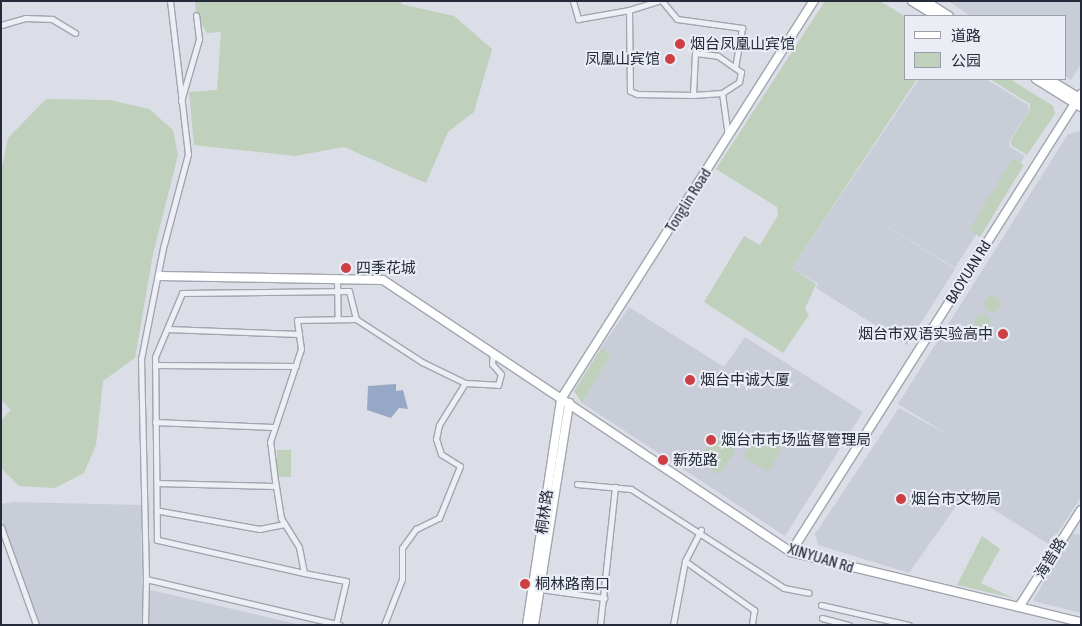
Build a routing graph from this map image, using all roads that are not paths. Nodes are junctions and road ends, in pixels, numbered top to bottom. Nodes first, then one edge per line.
1 (170, 1) edge
2 (573, 1) edge
3 (658, 1) edge
4 (662, 1) edge
5 (814, 1) edge
6 (912, 1) edge
7 (925, 1) edge
8 (628, 10) junction
9 (196, 15) dead end
10 (934, 15) edge
11 (947, 15) edge
12 (1, 25) edge
13 (75, 33) dead end
14 (735, 67) junction
15 (1038, 80) edge
16 (1049, 80) edge
17 (722, 93) junction
18 (693, 95) junction
19 (1079, 100) edge
20 (180, 104) junction
21 (728, 136) junction
22 (160, 276) junction
23 (337, 279) junction
24 (337, 290) junction
25 (338, 318) junction
26 (356, 319) junction
27 (167, 329) junction
28 (299, 334) junction
29 (493, 353) junction
30 (155, 365) junction
31 (296, 366) junction
32 (466, 382) junction
33 (561, 399) junction
34 (569, 403) junction
35 (155, 422) junction
36 (273, 427) junction
37 (156, 483) junction
38 (577, 484) dead end
39 (276, 486) junction
40 (616, 487) junction
41 (1081, 510) edge
42 (160, 511) junction
43 (285, 524) junction
44 (1, 527) edge
45 (701, 530) junction
46 (791, 552) junction
47 (685, 561) junction
48 (304, 573) junction
49 (146, 579) junction
50 (540, 589) junction
51 (809, 593) dead end
52 (604, 598) junction
53 (821, 605) dead end
54 (1019, 607) junction
55 (822, 618) dead end
56 (1081, 622) edge
57 (338, 624) edge
58 (36, 625) edge
59 (145, 625) edge
60 (384, 625) edge
61 (527, 625) edge
62 (534, 625) edge
63 (600, 625) edge
64 (672, 625) edge
65 (752, 625) edge
66 (849, 625) edge
67 (909, 625) edge

1 - 20 street
2 - 8 street
3 - 8 street
4 - 14 street
5 - 21 street, Tonglin Road
6 - 10 street
7 - 11 street
8 - 18 street
9 - 20 street
12 - 13 street
14 - 17 street
14 - 18 street
15 - 19 street
16 - 19 street
17 - 18 street
17 - 21 street
19 - 46 street, BAOYUAN Rd
20 - 22 street
21 - 33 street, Tonglin Road
22 - 23 street
22 - 49 street
23 - 24 street
23 - 29 street
24 - 25 street
24 - 26 street
24 - 27 street
25 - 26 street
25 - 28 street
26 - 32 street
27 - 28 street
27 - 30 street
28 - 31 street
29 - 32 street
29 - 33 street
30 - 31 street
30 - 35 street
31 - 36 street
32 - 60 street
33 - 34 street
33 - 61 street, 桐林路
34 - 46 street, XINYUAN Rd
34 - 50 street, 桐林路
35 - 36 street
35 - 37 street
36 - 39 street
37 - 39 street
37 - 42 street
38 - 40 street
39 - 43 street
40 - 45 street
40 - 52 street
41 - 54 street, 海普路
42 - 43 street
42 - 48 street
43 - 48 street
44 - 58 street
45 - 47 street
45 - 51 street
46 - 54 street, XINYUAN Rd
47 - 64 street
47 - 65 street
48 - 57 street
49 - 57 street
49 - 59 street
50 - 52 street
50 - 62 street, 桐林路
52 - 63 street
53 - 67 street
54 - 56 street, XINYUAN Rd
55 - 66 street

